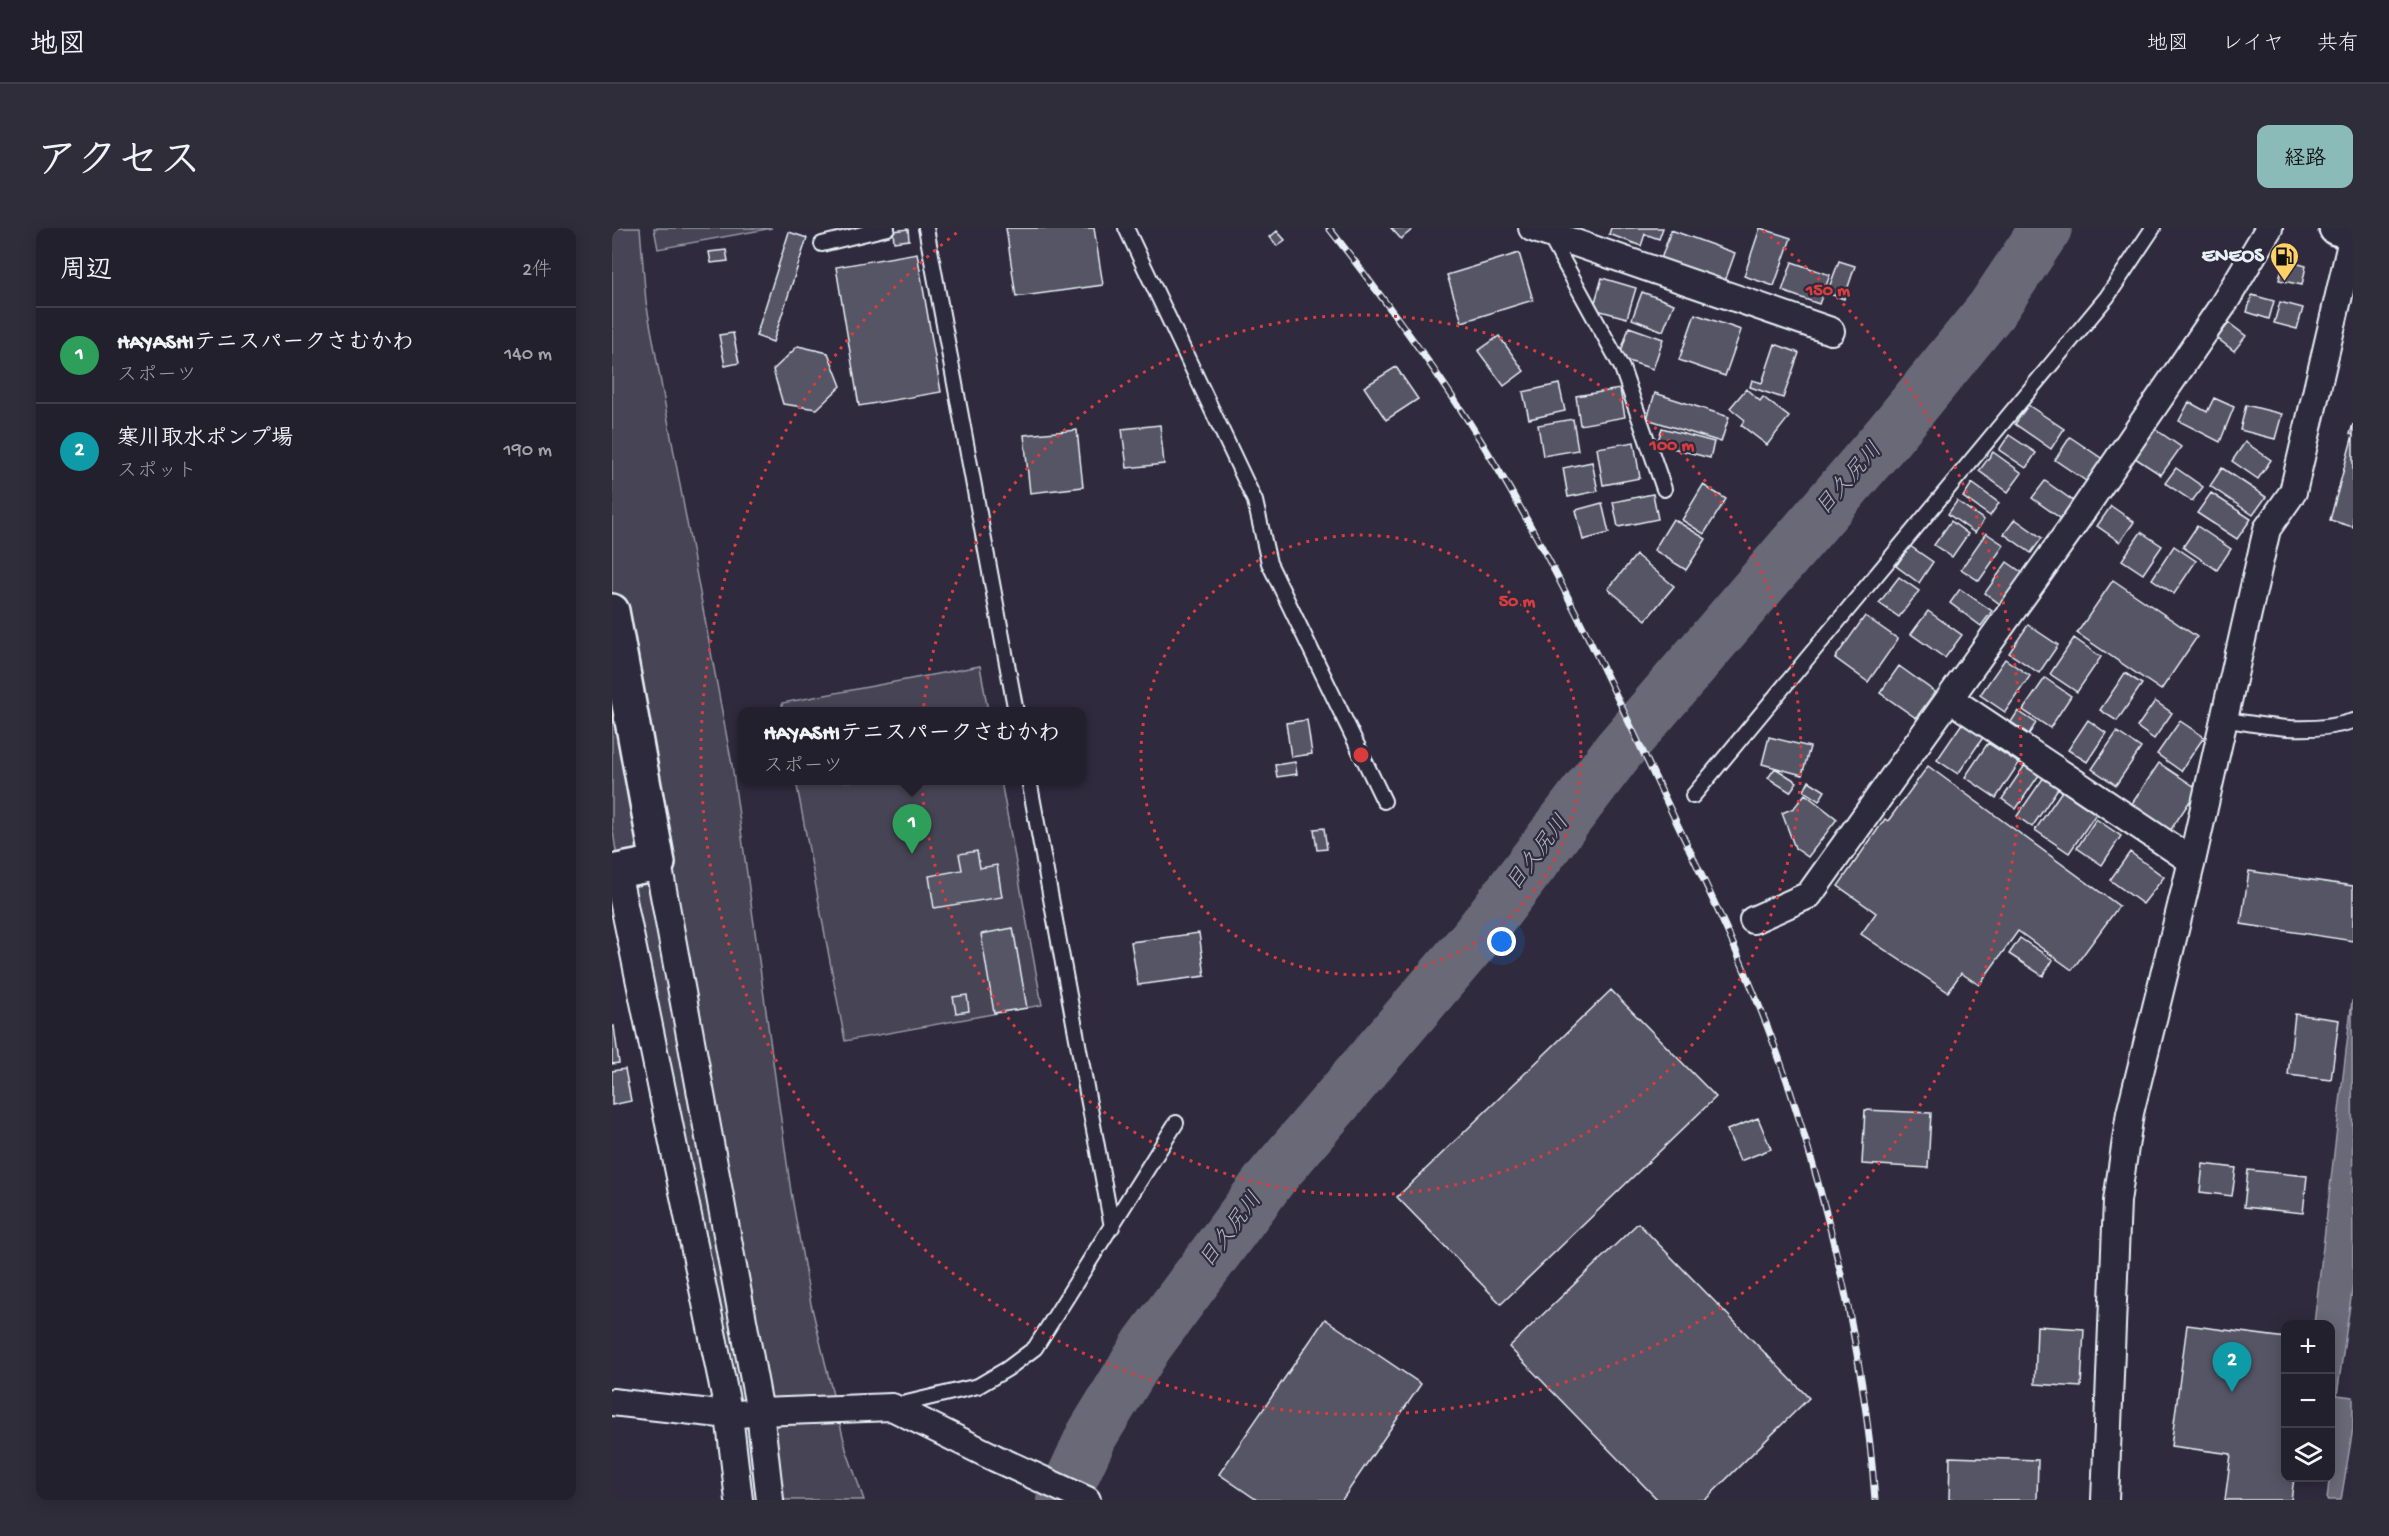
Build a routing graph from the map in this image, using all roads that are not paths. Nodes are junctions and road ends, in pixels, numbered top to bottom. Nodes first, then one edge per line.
1 (887, 228) edge
2 (926, 228) edge
3 (1126, 228) edge
4 (2153, 228) edge
5 (2269, 228) edge
6 (2336, 228) edge
7 (1540, 231) edge
8 (2353, 234) edge
9 (822, 244) dead end
10 (1831, 331) dead end
11 (1664, 489) dead end
12 (612, 611) edge
13 (1950, 699) junction
14 (1015, 707) edge
15 (2222, 719) junction
16 (2353, 721) edge
17 (1030, 785) edge
18 (1693, 796) dead end
19 (1384, 801) dead end
20 (2192, 861) junction
21 (658, 863) junction
22 (614, 864) edge
23 (1753, 920) dead end
24 (1176, 1123) dead end
25 (1112, 1227) junction
26 (612, 1402) edge
27 (892, 1407) junction
28 (760, 1412) junction
29 (729, 1415) junction
30 (739, 1500) edge
31 (770, 1500) edge
32 (1087, 1500) edge
33 (2106, 1500) edge

1 - 9 lane
2 - 14 lane
3 - 19 lane
4 - 18 lane
5 - 13 street
6 - 8 street
7 - 10 street
7 - 11 lane
8 - 15 street
12 - 21 street
13 - 20 street
13 - 23 street
15 - 16 lane
15 - 20 street
17 - 25 lane
20 - 33 street
21 - 22 street
21 - 28 street
22 - 29 street
24 - 25 lane
25 - 27 lane
26 - 29 street
27 - 28 street
27 - 32 street
28 - 29 street
28 - 31 street
29 - 30 street

